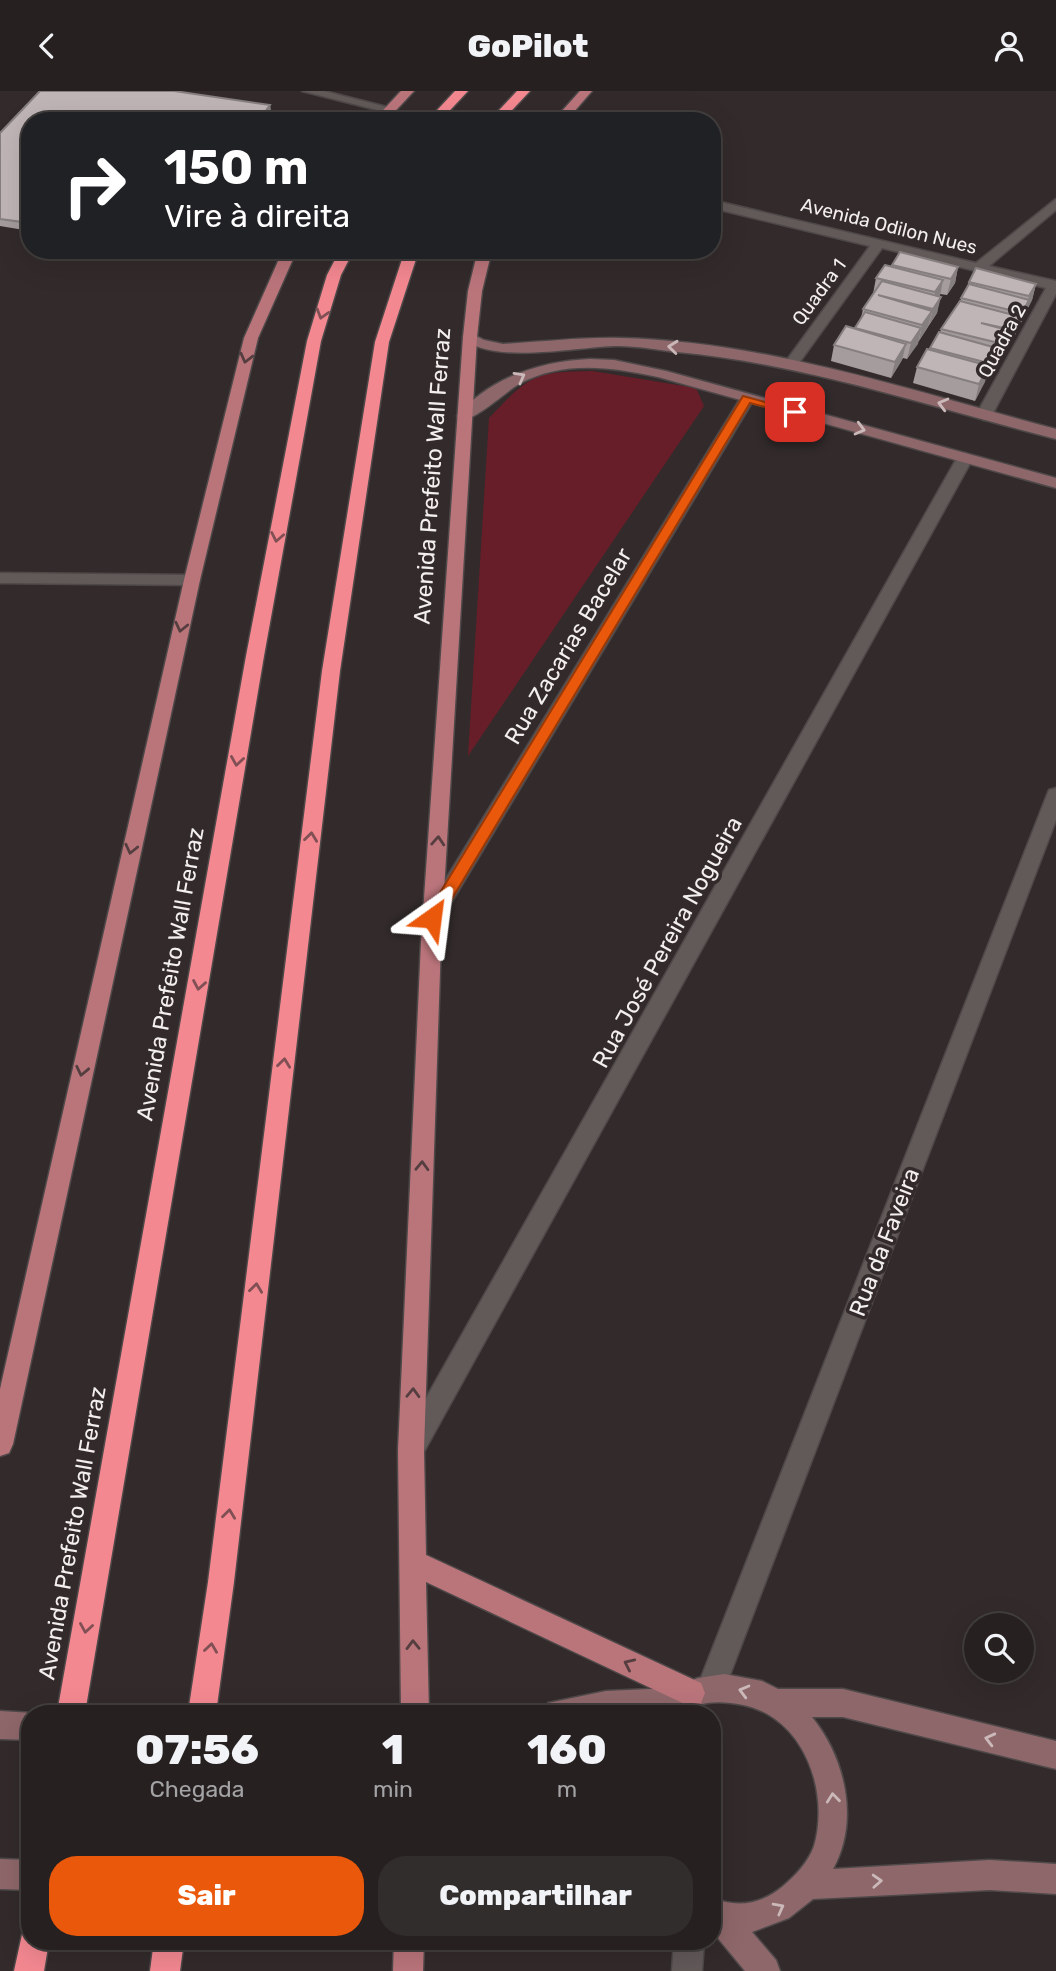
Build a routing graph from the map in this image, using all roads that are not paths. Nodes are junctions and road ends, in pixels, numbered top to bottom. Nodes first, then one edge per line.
1 (308, 91) edge
2 (408, 91) edge
3 (463, 91) edge
4 (524, 91) edge
5 (586, 91) edge
6 (389, 109) junction
7 (386, 112) edge
8 (442, 112) edge
9 (504, 112) edge
10 (567, 112) edge
11 (1056, 203) edge
12 (721, 206) edge
13 (879, 243) junction
14 (285, 259) edge
15 (342, 259) edge
16 (409, 259) edge
17 (483, 259) edge
18 (978, 268) junction
19 (1055, 286) edge
20 (470, 337) junction
21 (715, 351) junction
22 (790, 364) junction
23 (684, 380) junction
24 (747, 399) junction
25 (984, 415) junction
26 (465, 417) junction
27 (1056, 434) edge
28 (965, 458) junction
29 (1056, 483) edge
30 (0, 578) edge
31 (192, 580) junction
32 (1056, 795) edge
33 (432, 918) junction
34 (0, 1444) edge
35 (411, 1450) junction
36 (412, 1562) junction
37 (684, 1699) edge
38 (775, 1703) junction
39 (72, 1705) edge
40 (203, 1705) edge
41 (415, 1705) edge
42 (606, 1705) edge
43 (0, 1725) edge
44 (21, 1725) edge
45 (1056, 1755) edge
46 (0, 1874) edge
47 (21, 1875) edge
48 (1056, 1879) edge
49 (809, 1885) junction
50 (721, 1915) edge
51 (721, 1920) edge
52 (32, 1950) edge
53 (168, 1950) edge
54 (409, 1950) edge
55 (688, 1950) edge
56 (29, 1971) edge
57 (165, 1971) edge
58 (408, 1971) edge
59 (687, 1971) edge
60 (765, 1971) edge

1 - 6 street
2 - 6 main road
3 - 8 highway
4 - 9 highway
5 - 10 main road
6 - 7 main road
11 - 18 street
12 - 13 street, Avenida Odilon Nues
13 - 18 street, Avenida Odilon Nues
13 - 22 street, Quadra 1
14 -> 31 main road
15 -> 39 highway, Avenida Prefeito Wall Ferraz
40 -> 16 highway
17 - 20 main road, Avenida Prefeito Wall Ferraz
18 - 19 street, Avenida Odilon Nues
19 - 25 street, Quadra 2
21 -> 20 street
20 - 26 main road, Avenida Prefeito Wall Ferraz
21 - 22 street
21 - 23 street
25 -> 22 street
23 - 24 street
26 -> 23 street
24 -> 28 street
24 - 33 street, Rua Zacarias Bacelar
25 - 27 street
33 -> 26 main road, Avenida Prefeito Wall Ferraz
28 - 29 street
28 - 35 street, Rua José Pereira Nogueira
30 - 31 street
31 -> 34 main road
32 - 37 street, Rua da Faveira
35 -> 33 main road, Avenida Prefeito Wall Ferraz
35 - 36 main road, Avenida Prefeito Wall Ferraz
37 -> 36 main road
41 -> 36 main road, Avenida Prefeito Wall Ferraz
38 -> 37 street
37 - 42 street
45 -> 38 street
49 -> 38 street
43 - 44 street
46 - 47 street
49 -> 48 street
50 -> 49 street
51 - 60 street
52 - 56 highway
53 - 57 highway
54 - 58 main road
55 - 59 street

